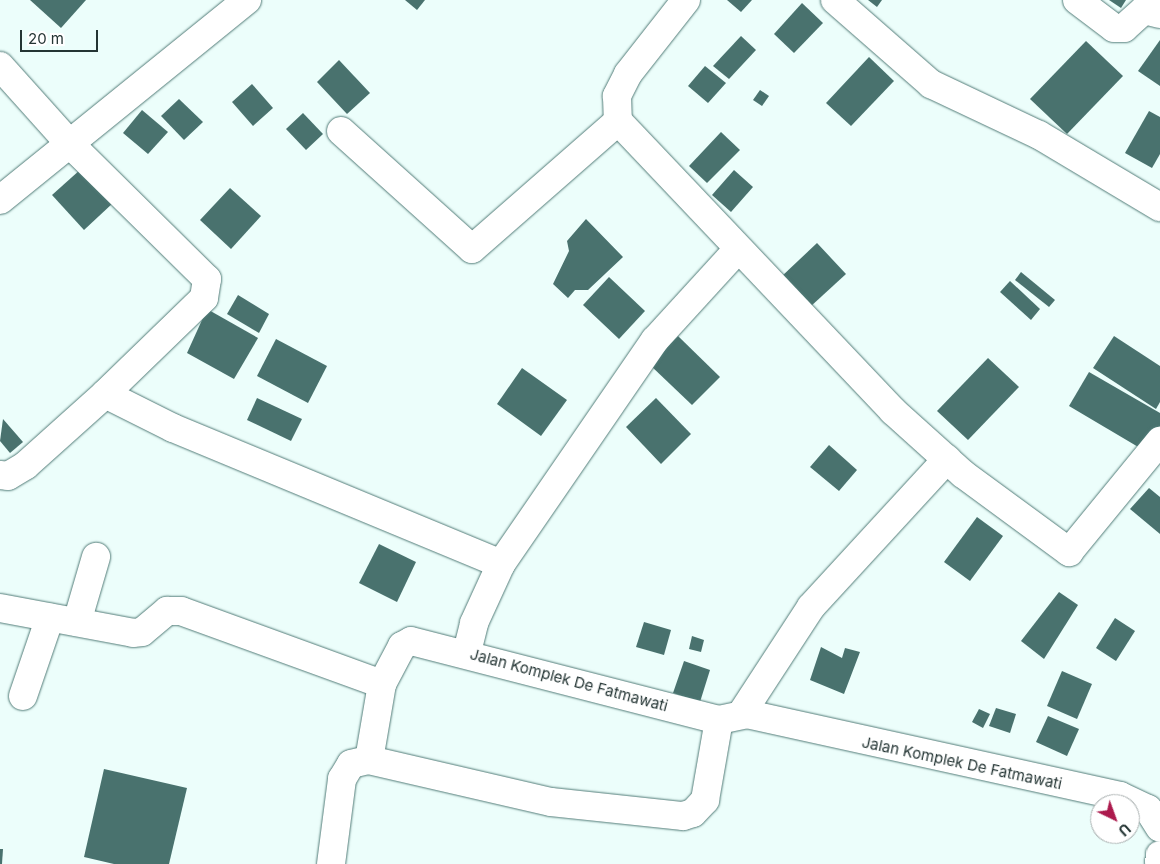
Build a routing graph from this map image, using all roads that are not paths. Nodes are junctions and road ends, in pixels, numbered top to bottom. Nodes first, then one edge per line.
1 (247, 0) edge
2 (686, 0) edge
3 (835, 0) edge
4 (1078, 0) edge
5 (1160, 13) edge
6 (0, 66) edge
7 (618, 121) junction
8 (341, 131) dead end
9 (71, 145) junction
10 (0, 200) edge
11 (1160, 207) edge
12 (738, 249) junction
13 (105, 394) junction
14 (1160, 441) edge
15 (947, 459) junction
16 (0, 475) edge
17 (96, 558) dead end
18 (501, 564) junction
19 (0, 608) edge
20 (50, 617) junction
21 (77, 622) junction
22 (467, 652) junction
23 (382, 684) junction
24 (23, 696) dead end
25 (731, 717) junction
26 (369, 760) junction
27 (1160, 823) edge
28 (1160, 855) edge
29 (331, 864) edge
30 (1159, 864) edge

1 - 9 street
2 - 7 street
3 - 11 street
4 - 5 street
6 - 9 street
7 - 8 street
7 - 12 street
9 - 10 street
9 - 13 street
12 - 15 street
12 - 18 street
13 - 16 street
13 - 18 street
14 - 15 street
15 - 25 street
17 - 21 street
18 - 22 street
19 - 20 street
20 - 21 street
20 - 24 street
21 - 23 street
22 - 23 street, Jalan Komplek De Fatmawati
22 - 25 street, Jalan Komplek De Fatmawati
23 - 26 street
25 - 26 street
25 - 27 street, Jalan Komplek De Fatmawati
26 - 29 street
28 - 30 street

